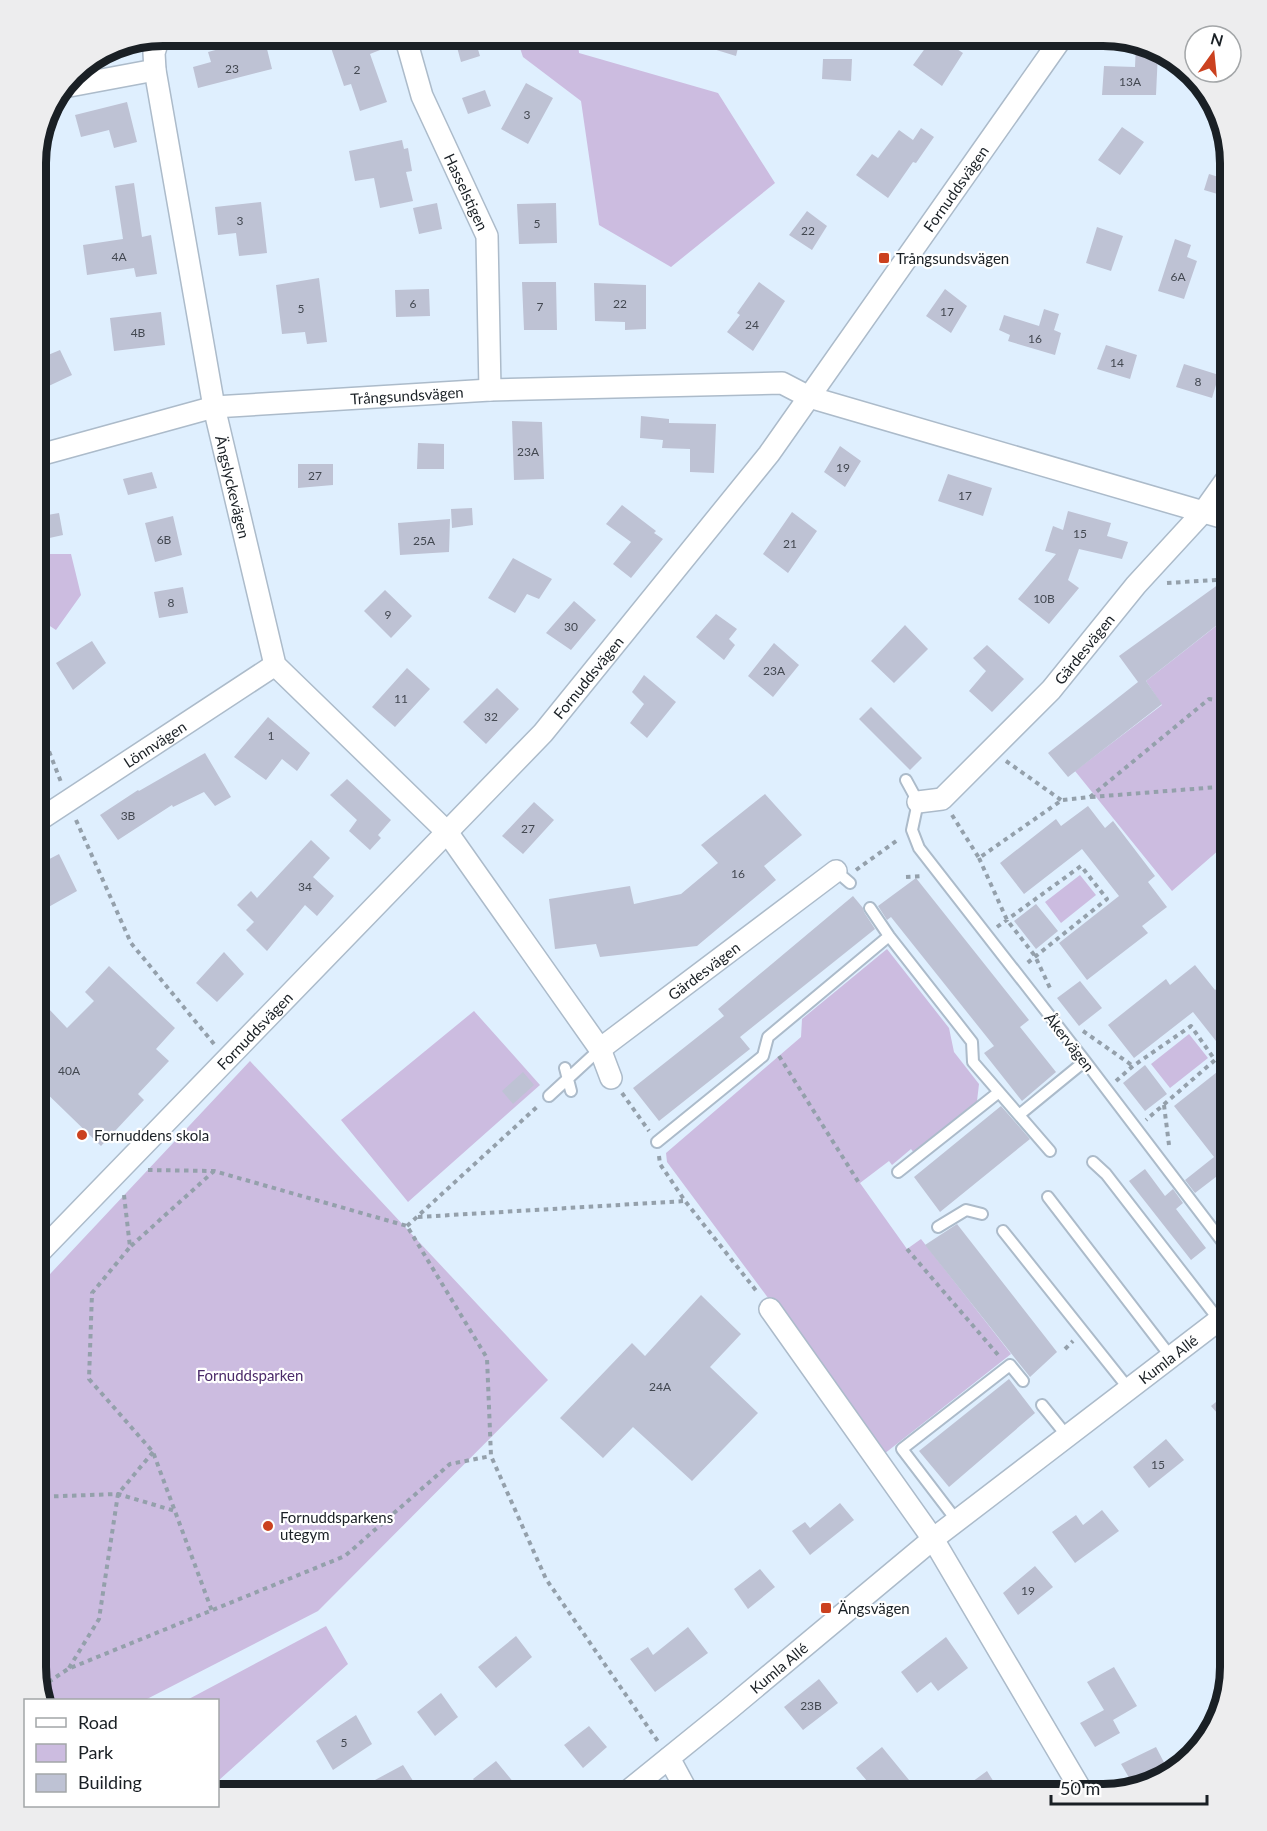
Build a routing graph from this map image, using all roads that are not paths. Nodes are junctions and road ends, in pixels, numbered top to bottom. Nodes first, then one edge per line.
1 (408, 46) edge
2 (156, 47) edge
3 (1055, 47) edge
4 (155, 70) junction
5 (78, 84) edge
6 (490, 390) junction
7 (809, 397) junction
8 (214, 407) junction
9 (47, 453) edge
10 (1220, 488) edge
11 (1204, 511) junction
12 (1220, 516) edge
13 (275, 665) junction
14 (906, 780) dead end
15 (918, 802) junction
16 (47, 815) edge
17 (447, 832) junction
18 (843, 877) road end
19 (870, 908) dead end
20 (889, 936) junction
21 (600, 1049) junction
22 (1084, 1060) junction
23 (567, 1073) junction
24 (611, 1078) road end
25 (571, 1091) dead end
26 (999, 1092) junction
27 (549, 1096) road end
28 (1019, 1115) junction
29 (657, 1142) road end
30 (1050, 1150) dead end
31 (1093, 1162) dead end
32 (898, 1172) dead end
33 (1048, 1197) dead end
34 (982, 1214) dead end
35 (938, 1227) dead end
36 (1003, 1231) dead end
37 (1220, 1239) edge
38 (46, 1245) edge
39 (770, 1308) road end
40 (1220, 1309) edge
41 (1220, 1319) edge
42 (1172, 1356) junction
43 (1023, 1381) dead end
44 (1129, 1389) junction
45 (1042, 1405) dead end
46 (1067, 1436) junction
47 (957, 1521) junction
48 (933, 1539) junction
49 (669, 1758) junction
50 (637, 1784) edge
51 (683, 1784) edge
52 (1078, 1784) edge

1 - 6 street, Hasselstigen
2 - 4 street, Ängslyckevägen
3 - 7 street, Fornuddsvägen
4 - 5 street
4 - 8 street, Ängslyckevägen
6 - 7 street, Trångsundsvägen
6 - 8 street, Trångsundsvägen
7 - 11 street, Trångsundsvägen
7 - 17 street, Fornuddsvägen
8 - 9 street, Trångsundsvägen
8 - 13 street, Ängslyckevägen
10 - 11 street, Gärdesvägen
11 - 12 street, Trångsundsvägen
11 - 15 street, Gärdesvägen
13 - 16 street, Lönnvägen
13 - 17 street
14 - 15 lane
15 - 22 lane, Åkervägen
17 - 21 street
17 - 38 street, Fornuddsvägen
18 - 21 street, Gärdesvägen
19 - 20 lane
20 - 26 lane
20 - 29 lane
21 - 23 lane
21 - 24 street
22 - 28 lane
22 - 37 lane, Åkervägen
23 - 25 lane
23 - 27 lane
26 - 28 lane
26 - 32 lane
28 - 30 lane
31 - 40 lane
33 - 42 lane
34 - 35 lane
36 - 44 lane
39 - 48 street
41 - 42 street, Kumla Allé
42 - 44 street, Kumla Allé
43 - 47 lane
44 - 46 street, Kumla Allé
45 - 46 lane
46 - 47 street, Kumla Allé
47 - 48 street, Kumla Allé
48 - 49 street, Kumla Allé
48 - 52 street
49 - 50 street, Kumla Allé
49 - 51 street

